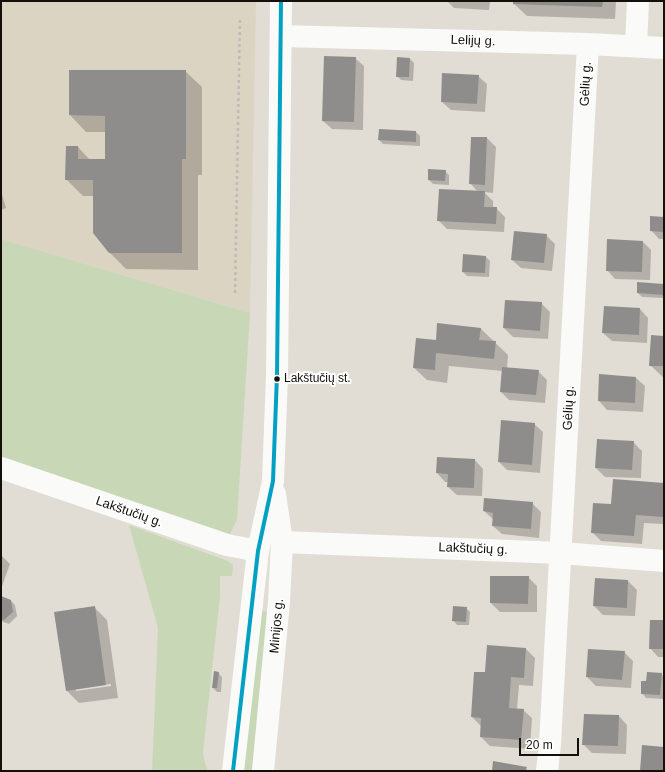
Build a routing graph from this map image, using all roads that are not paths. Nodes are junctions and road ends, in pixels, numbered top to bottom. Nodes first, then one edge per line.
1 (281, 1) edge
2 (638, 1) edge
3 (281, 36) junction
4 (588, 44) junction
5 (636, 46) junction
6 (664, 48) edge
7 (1, 468) edge
8 (273, 481) junction
9 (282, 542) junction
10 (258, 551) junction
11 (561, 553) junction
12 (664, 561) edge
13 (233, 771) edge
14 (263, 771) edge
15 (547, 771) edge

1 - 3 street, Minijos g.
2 - 5 street
3 - 4 street, Lelijų g.
3 - 8 street, Minijos g.
4 - 5 street, Lelijų g.
4 - 11 street, Gėlių g.
5 - 6 street, Lelijų g.
7 - 10 street, Lakštučių g.
8 - 9 street, Minijos g.
8 - 10 street, Minijos g.
9 - 11 street, Lakštučių g.
9 - 14 street, Minijos g.
10 - 13 street, Minijos g.
11 - 12 street, Lakštučių g.
11 - 15 street, Gėlių g.

